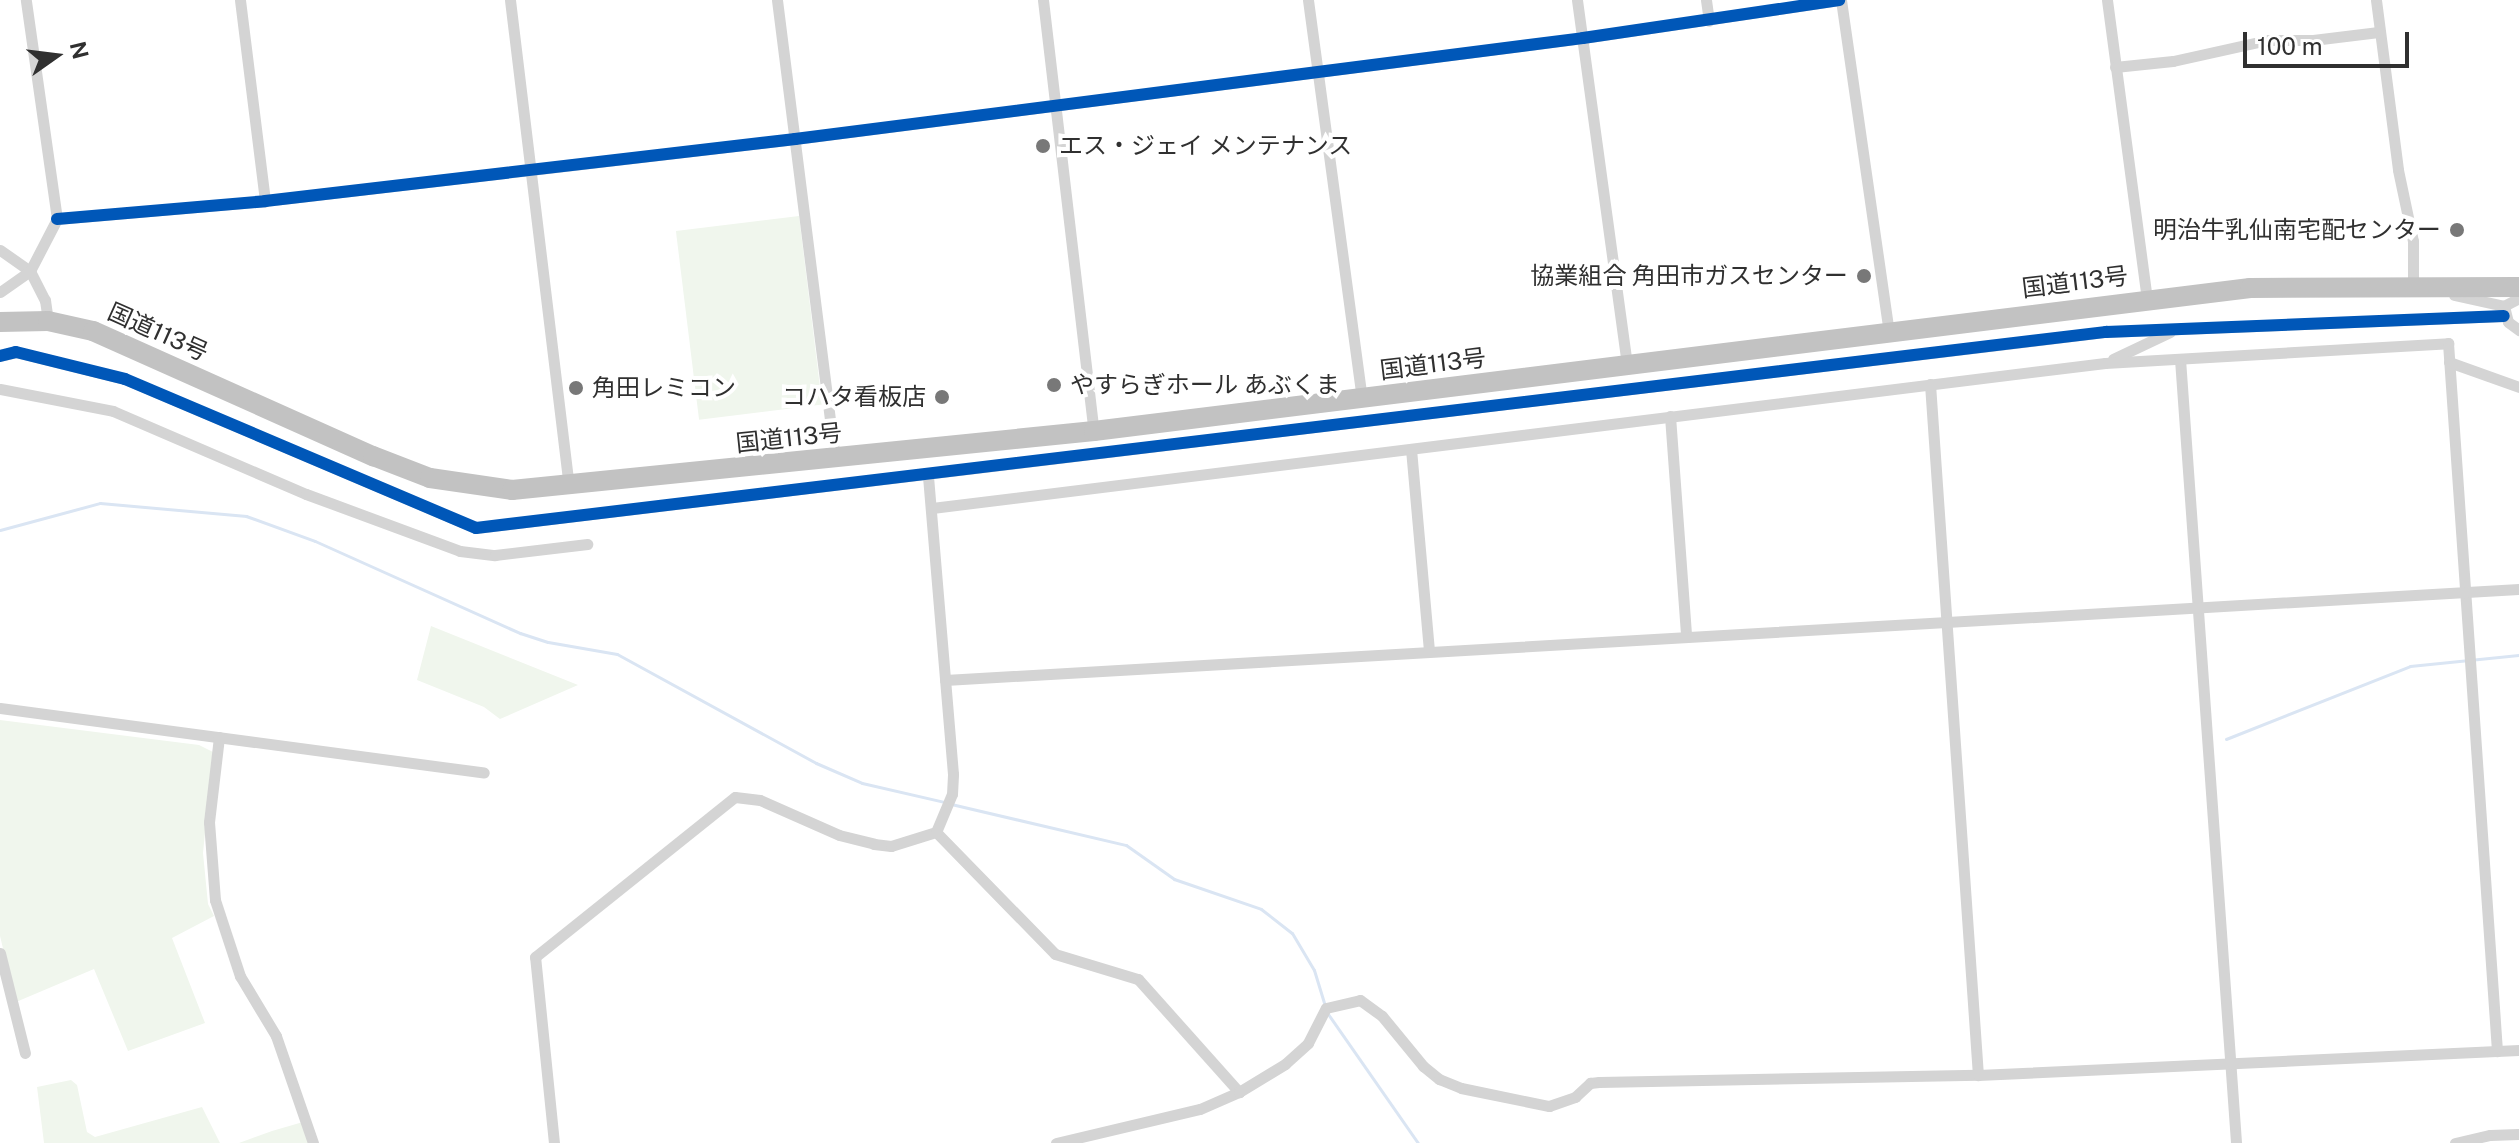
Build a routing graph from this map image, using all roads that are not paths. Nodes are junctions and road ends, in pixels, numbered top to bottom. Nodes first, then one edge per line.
1 (26, 0) edge
2 (240, 0) edge
3 (510, 0) edge
4 (777, 0) edge
5 (1043, 0) edge
6 (1308, 0) edge
7 (1577, 0) edge
8 (1706, 0) edge
9 (1840, 0) edge
10 (2107, 0) edge
11 (2376, 0) edge
12 (1709, 21) junction
13 (2379, 32) junction
14 (1583, 38) junction
15 (2115, 67) junction
16 (1320, 72) junction
17 (1055, 106) junction
18 (795, 139) junction
19 (532, 171) junction
20 (265, 201) junction
21 (57, 219) junction
22 (0, 250) edge
23 (30, 271) junction
24 (2422, 287) junction
25 (2519, 287) edge
26 (0, 292) edge
27 (2519, 298) edge
28 (2147, 299) junction
29 (2504, 311) junction
30 (48, 321) junction
31 (0, 322) edge
32 (2175, 330) junction
33 (2519, 330) edge
34 (1889, 333) junction
35 (0, 356) edge
36 (2180, 359) junction
37 (2449, 362) junction
38 (2105, 363) junction
39 (1627, 366) junction
40 (1930, 384) junction
41 (2519, 387) edge
42 (0, 389) edge
43 (1362, 399) junction
44 (1670, 416) junction
45 (1094, 431) junction
46 (1411, 449) junction
47 (835, 460) junction
48 (928, 476) junction
49 (569, 486) junction
50 (932, 508) junction
51 (587, 544) dead end
52 (2519, 589) edge
53 (2464, 593) junction
54 (2197, 607) junction
55 (1947, 621) junction
56 (1686, 635) junction
57 (1429, 650) junction
58 (945, 680) junction
59 (0, 708) edge
60 (219, 737) junction
61 (484, 773) dead end
62 (936, 832) junction
63 (0, 953) edge
64 (2519, 1050) edge
65 (2497, 1051) junction
66 (25, 1053) dead end
67 (2229, 1064) junction
68 (1978, 1075) junction
69 (1239, 1092) junction
70 (2519, 1134) edge
71 (313, 1143) edge
72 (554, 1143) edge
73 (1056, 1143) edge
74 (2236, 1143) edge
75 (2455, 1143) edge

1 - 21 street
2 - 20 street
3 - 19 street
4 - 18 street
5 - 17 street
6 - 16 street
7 - 14 street
8 - 12 street
9 - 12 street
9 - 34 street
10 - 15 street
11 - 13 street
12 - 14 street
13 - 15 street
13 - 24 street
14 - 16 street
14 - 39 street
15 - 28 street
16 - 17 street
16 - 43 street
17 - 18 street
17 - 45 street
18 - 19 street
18 - 47 street
19 - 20 street
19 - 49 street
20 - 21 street
21 - 23 street
22 - 23 street
23 - 26 street
23 - 30 street
24 - 25 highway, 国道113号
24 - 28 highway, 国道113号
24 - 29 street
27 - 29 street
28 - 34 highway, 国道113号
29 - 32 street
29 - 33 street
30 - 31 highway, 国道113号
30 - 49 highway, 国道113号
32 - 38 street
32 - 48 street
34 - 39 highway, 国道113号
35 - 48 street
36 - 37 street
36 - 38 street
36 - 54 street
37 - 41 street
37 - 53 street
38 - 40 street
39 - 43 highway, 国道113号
40 - 44 street
40 - 55 street
42 - 51 street
43 - 45 highway, 国道113号
44 - 46 street
44 - 56 street
45 - 47 highway, 国道113号
46 - 50 street
46 - 57 street
47 - 49 highway, 国道113号
48 - 50 street
50 - 58 street
52 - 53 street
53 - 54 street
53 - 65 street
54 - 55 street
54 - 67 street
55 - 56 street
55 - 68 street
56 - 57 street
57 - 58 street
58 - 62 street
59 - 60 street
60 - 61 street
60 - 71 street
62 - 69 street
62 - 72 street
63 - 66 street
64 - 65 street
65 - 67 street
67 - 68 street
67 - 74 street
68 - 69 street
69 - 73 street
70 - 75 street

